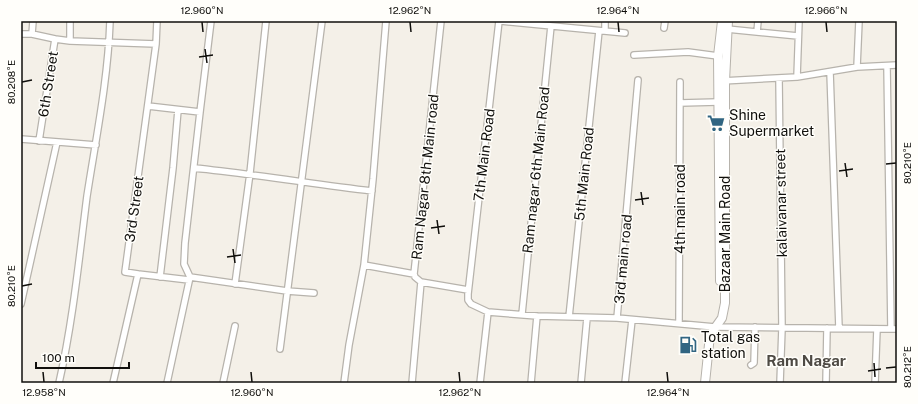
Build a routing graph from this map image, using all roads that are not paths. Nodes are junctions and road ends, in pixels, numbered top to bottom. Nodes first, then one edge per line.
1 (33, 21) edge
2 (70, 21) edge
3 (110, 21) edge
4 (157, 21) edge
5 (211, 21) edge
6 (266, 21) edge
7 (322, 21) edge
8 (386, 21) edge
9 (441, 21) edge
10 (500, 21) edge
11 (605, 21) edge
12 (665, 21) edge
13 (722, 21) edge
14 (758, 21) edge
15 (799, 21) edge
16 (859, 21) edge
17 (547, 24) edge
18 (727, 25) edge
19 (664, 28) dead end
20 (602, 31) junction
21 (757, 32) junction
22 (625, 33) dead end
23 (21, 34) edge
24 (32, 34) junction
25 (798, 36) junction
26 (54, 39) junction
27 (70, 40) junction
28 (109, 41) junction
29 (156, 44) junction
30 (634, 55) dead end
31 (718, 56) junction
32 (897, 65) edge
33 (887, 66) junction
34 (857, 67) junction
35 (830, 72) junction
36 (797, 77) junction
37 (779, 79) junction
38 (638, 80) dead end
39 (722, 81) junction
40 (680, 82) dead end
41 (718, 102) junction
42 (680, 103) junction
43 (148, 106) junction
44 (178, 110) junction
45 (200, 112) junction
46 (21, 139) edge
47 (39, 141) junction
48 (57, 142) junction
49 (96, 145) junction
50 (194, 168) junction
51 (250, 173) junction
52 (301, 182) junction
53 (372, 191) junction
54 (364, 265) junction
55 (138, 274) junction
56 (414, 274) junction
57 (160, 276) junction
58 (190, 279) junction
59 (421, 282) junction
60 (235, 284) junction
61 (468, 290) junction
62 (287, 291) junction
63 (314, 293) dead end
64 (21, 304) edge
65 (488, 312) junction
66 (522, 314) junction
67 (537, 316) junction
68 (569, 317) junction
69 (586, 318) junction
70 (617, 318) junction
71 (632, 320) junction
72 (679, 323) junction
73 (716, 324) junction
74 (235, 326) dead end
75 (755, 327) junction
76 (782, 328) junction
77 (827, 328) junction
78 (839, 328) junction
79 (877, 329) junction
80 (894, 329) edge
81 (280, 349) dead end
82 (751, 365) dead end
83 (59, 383) edge
84 (113, 383) edge
85 (167, 383) edge
86 (223, 383) edge
87 (344, 383) edge
88 (412, 383) edge
89 (480, 383) edge
90 (531, 383) edge
91 (581, 383) edge
92 (626, 383) edge
93 (705, 383) edge
94 (780, 383) edge
95 (826, 383) edge
96 (875, 383) edge

1 - 24 street, 6th Street
2 - 27 street
3 - 28 street
4 - 29 street, 3rd Street
5 - 45 street
6 - 51 street
7 - 52 street
8 - 53 street
9 - 56 street, Ram Nagar 8th Main road
10 - 17 street
10 - 61 street, 7th Main Road
11 - 20 street, 5th Main Road
12 - 19 street
13 - 31 main road
14 - 21 street
15 - 25 street
16 - 34 street
17 - 20 street
17 - 66 street, Ram nagar 6th Main Road
18 - 21 street
18 - 39 main road
20 - 22 street
20 - 68 street, 5th Main Road
21 - 25 street
23 - 24 street
24 - 26 street, 6th Street
25 - 36 street
26 - 27 street
26 - 47 street, 6th Street
27 - 28 street
28 - 29 street
28 - 49 street
29 - 43 street, 3rd Street
30 - 31 street
31 - 39 main road
32 - 33 street
33 - 34 street
33 - 80 street
34 - 35 street
35 - 36 street
35 - 78 street
36 - 37 street
37 - 39 street
37 - 76 street, kalaivanar street
38 - 70 street, 3rd main road
39 - 41 main road
39 - 73 main road, Bazaar Main Road
40 - 42 street, 4th main road
41 - 42 street
41 - 73 main road
42 - 72 street, 4th main road
43 - 44 street
43 - 55 street, 3rd Street
44 - 45 street
44 - 57 street
45 - 50 street
46 - 47 street
47 - 48 street
48 - 49 street
48 - 64 street
49 - 83 street
50 - 51 street
50 - 58 street
51 - 52 street
51 - 60 street
52 - 53 street
52 - 62 street
53 - 54 street
54 - 56 street
54 - 87 street
55 - 57 street
55 - 84 street
56 - 59 street, Ram Nagar 8th Main road
57 - 58 street
58 - 60 street
58 - 85 street
59 - 61 street
59 - 88 street
60 - 62 street
61 - 65 street
62 - 63 street
62 - 81 street
65 - 66 street
65 - 89 street
66 - 67 street
67 - 68 street
67 - 90 street
68 - 69 street
69 - 70 street
69 - 91 street
70 - 71 street
71 - 72 street
71 - 92 street
72 - 73 street
73 - 75 street
73 - 93 main road, Bazaar Main Road
74 - 86 street
75 - 76 street
75 - 82 street
76 - 77 street
76 - 94 street, kalaivanar street
77 - 78 street
77 - 95 street
78 - 79 street
79 - 80 street
79 - 96 street

